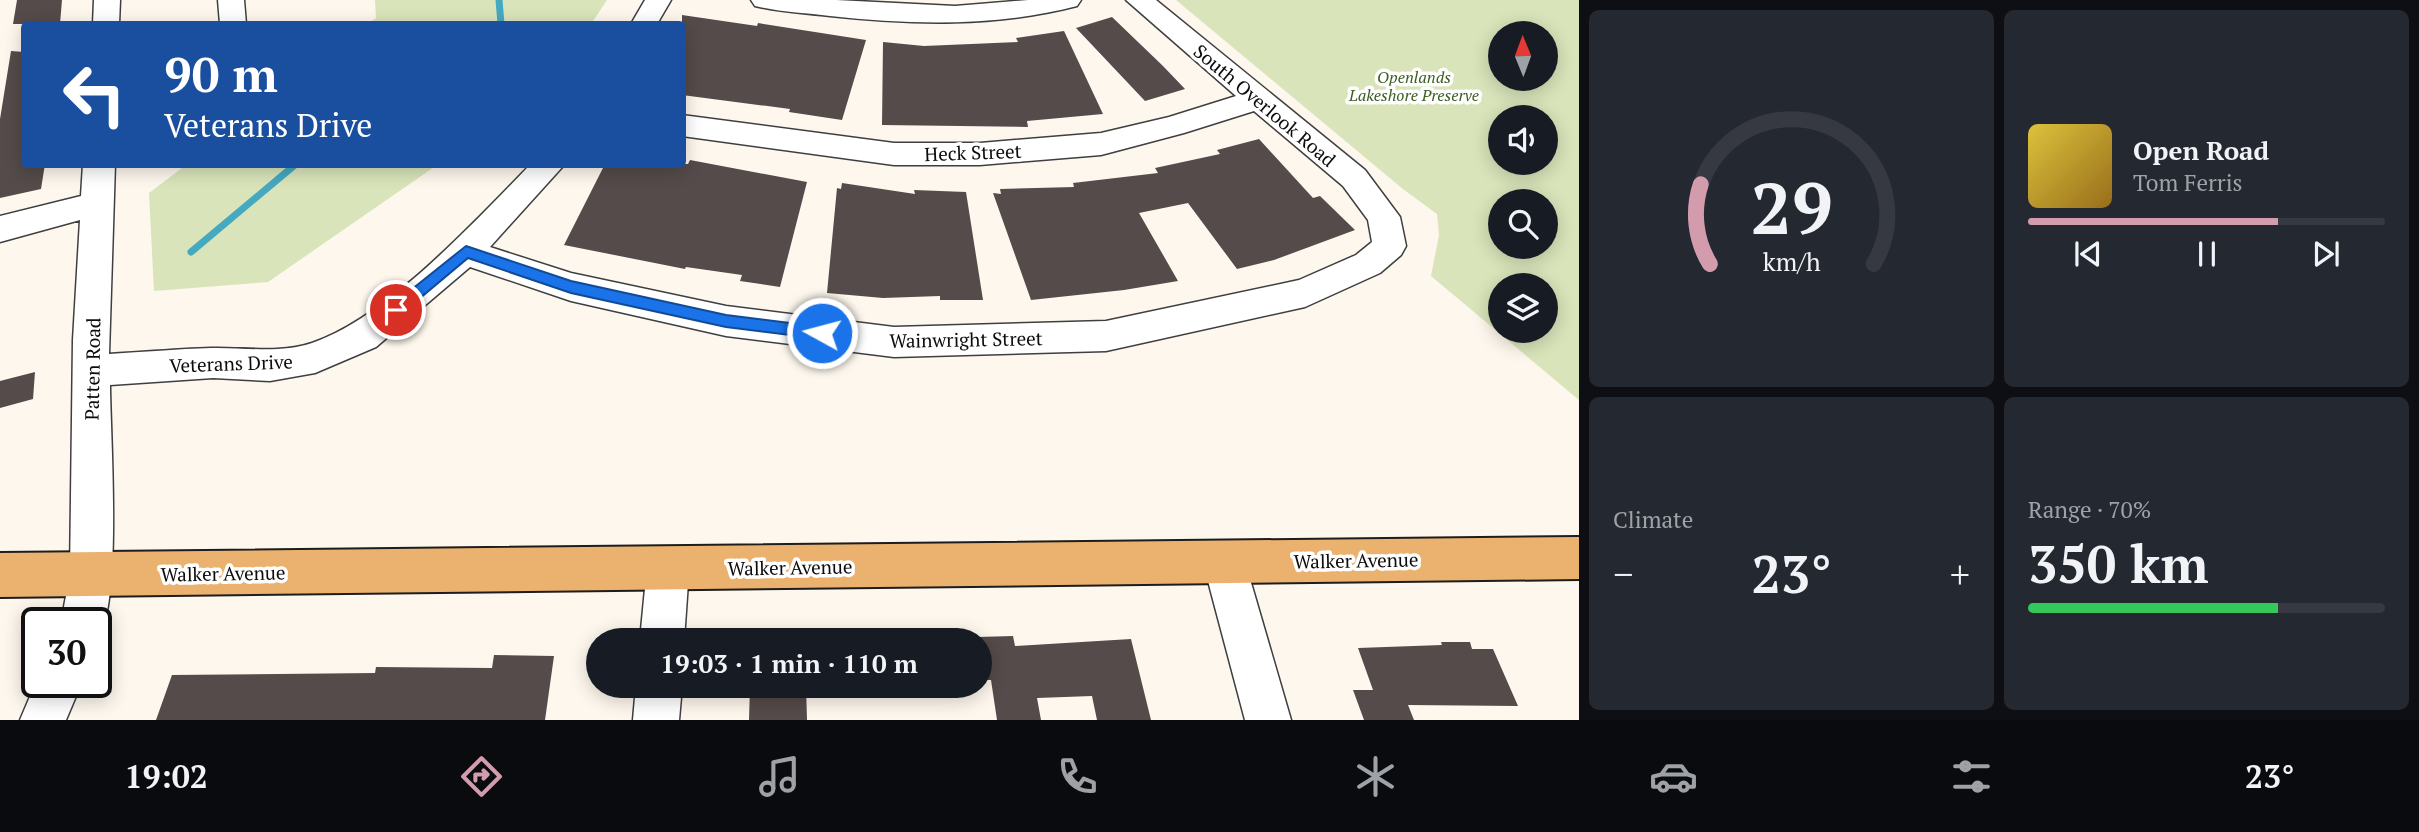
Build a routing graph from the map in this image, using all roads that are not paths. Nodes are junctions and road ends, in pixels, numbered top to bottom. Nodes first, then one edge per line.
1 (107, 0) edge
2 (231, 0) edge
3 (658, 0) edge
4 (764, 0) edge
5 (1068, 0) edge
6 (1139, 0) edge
7 (106, 21) edge
8 (233, 21) edge
9 (646, 21) edge
10 (1258, 99) junction
11 (686, 126) edge
12 (99, 168) edge
13 (546, 168) edge
14 (97, 204) junction
15 (1384, 217) joint
16 (0, 229) edge
17 (466, 252) junction
18 (91, 371) junction
19 (1579, 558) edge
20 (1224, 562) junction
21 (668, 568) junction
22 (90, 574) junction
23 (0, 575) edge
24 (85, 607) edge
25 (664, 628) edge
26 (52, 698) edge
27 (658, 698) edge
28 (43, 720) edge
29 (656, 720) edge
30 (1268, 720) edge

1 - 7 street
2 - 8 street
3 - 9 street
4 - 5 street
6 - 10 street, South Overlook Road
10 - 11 street, Heck Street
10 - 15 street, South Overlook Road
12 - 14 street, Patten Road
13 - 17 street, Veterans Drive
14 - 16 street
14 - 18 street, Patten Road
15 - 17 street, Wainwright Street
17 - 18 street, Veterans Drive
18 - 22 street, Patten Road
19 - 20 main road, Walker Avenue
20 - 21 main road, Walker Avenue
20 - 30 street
21 - 22 main road, Walker Avenue
21 - 25 street
22 - 23 main road, Walker Avenue
22 - 24 street, Patten Road
26 - 28 street
27 - 29 street

